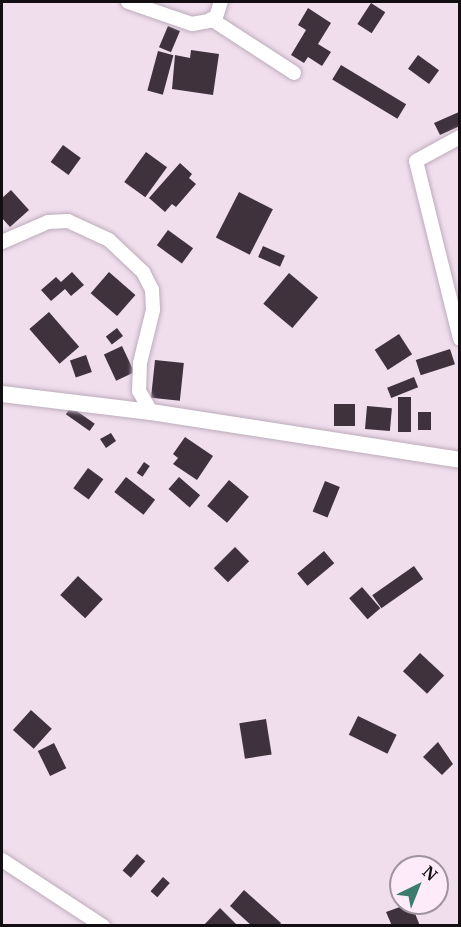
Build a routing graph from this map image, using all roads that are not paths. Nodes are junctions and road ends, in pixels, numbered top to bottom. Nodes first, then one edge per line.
1 (128, 2) edge
2 (221, 2) edge
3 (211, 19) junction
4 (294, 74) dead end
5 (459, 137) edge
6 (2, 242) edge
7 (459, 339) edge
8 (2, 394) edge
9 (151, 412) junction
10 (459, 460) edge
11 (2, 860) edge
12 (103, 926) edge

1 - 3 street
2 - 3 street
3 - 4 street
5 - 7 street
6 - 9 street
8 - 9 main road
9 - 10 main road
11 - 12 street

